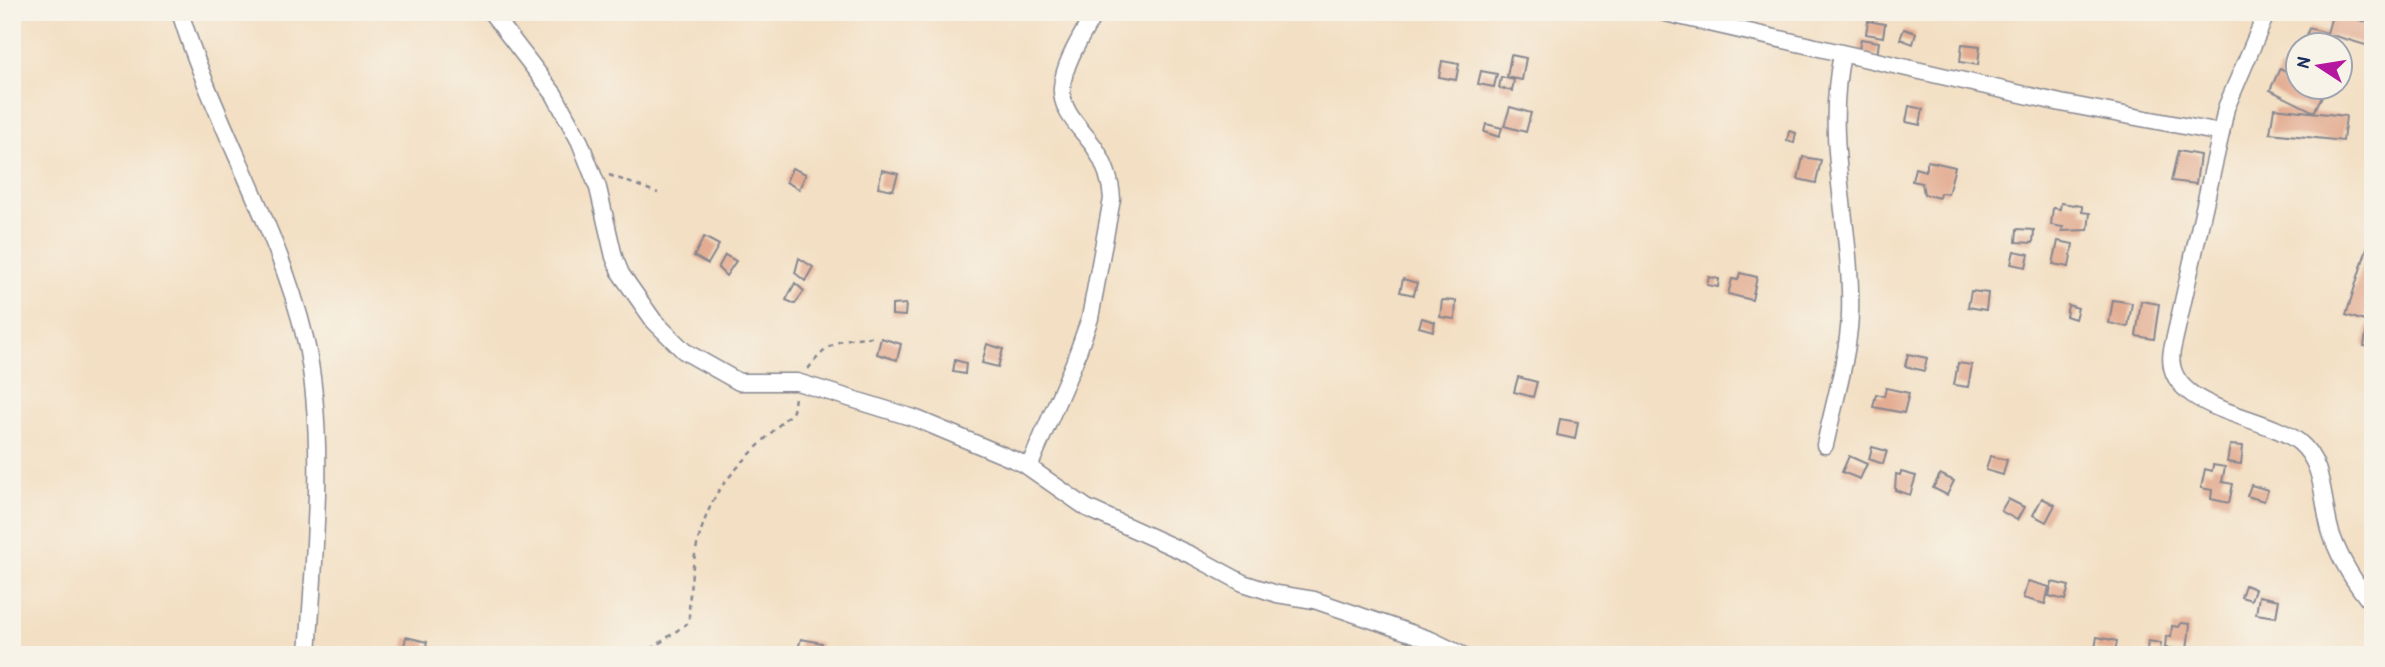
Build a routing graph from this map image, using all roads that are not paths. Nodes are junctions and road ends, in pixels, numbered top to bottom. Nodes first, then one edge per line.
1 (180, 12) edge
2 (491, 12) edge
3 (1095, 12) edge
4 (1661, 12) edge
5 (2267, 12) edge
6 (1842, 55) junction
7 (2221, 133) junction
8 (1825, 445) dead end
9 (1030, 467) junction
10 (2373, 605) edge
11 (308, 655) edge
12 (1462, 655) edge

1 - 11 street
2 - 9 street
3 - 9 street
4 - 6 street
5 - 7 street
6 - 7 street
6 - 8 street
7 - 10 street
9 - 12 street

